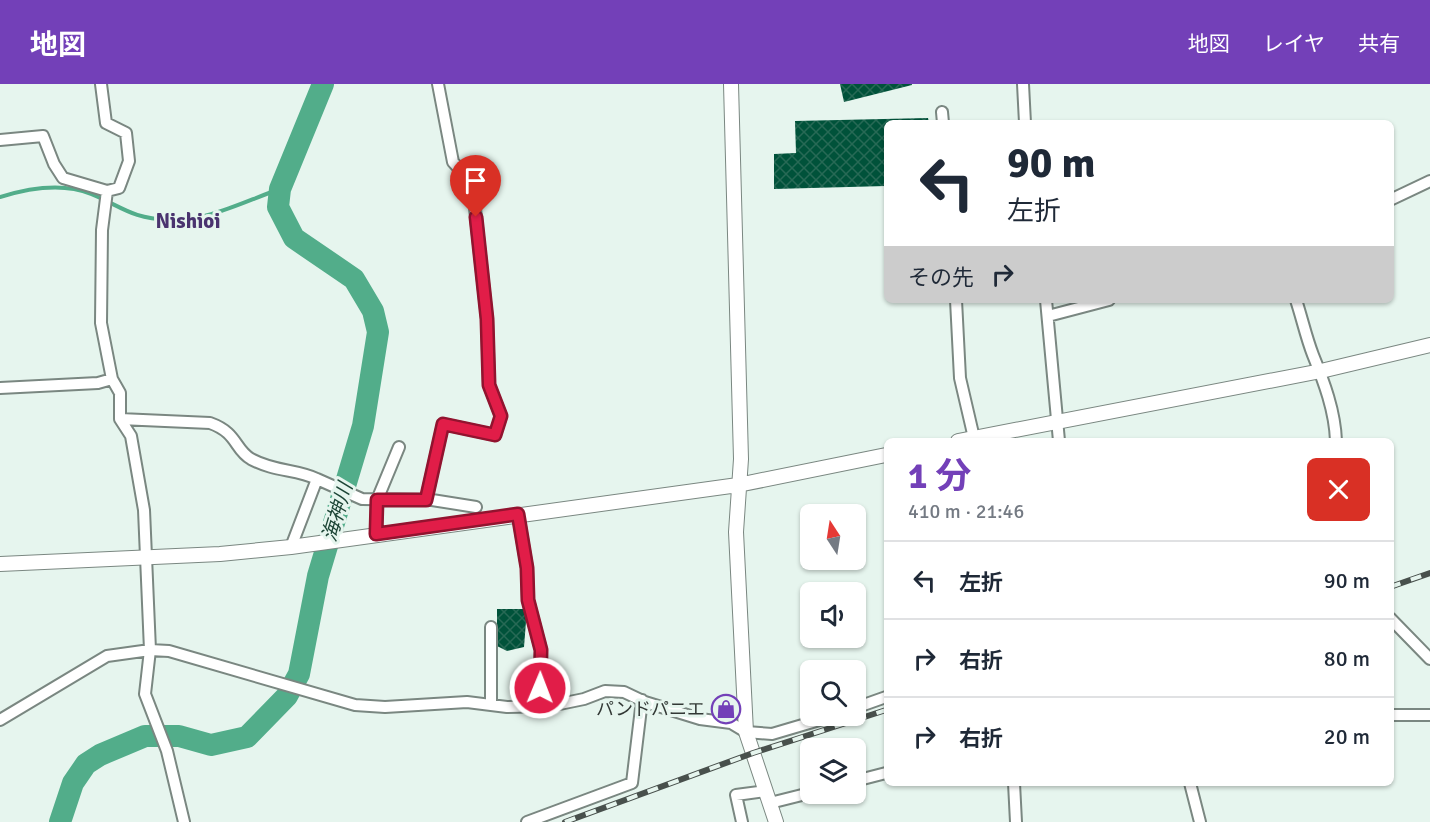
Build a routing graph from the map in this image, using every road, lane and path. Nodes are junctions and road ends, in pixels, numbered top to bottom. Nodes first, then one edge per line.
1 (101, 84) edge
2 (438, 84) edge
3 (731, 84) edge
4 (1023, 84) edge
5 (1025, 120) edge
6 (0, 140) edge
7 (1430, 182) edge
8 (107, 191) junction
9 (1394, 198) edge
10 (956, 303) edge
11 (1046, 303) edge
12 (1098, 303) edge
13 (1297, 303) edge
14 (1048, 316) junction
15 (1430, 345) edge
16 (1322, 372) junction
17 (112, 379) junction
18 (0, 388) edge
19 (120, 419) junction
20 (1058, 421) junction
21 (974, 438) joint
22 (1059, 438) edge
23 (1336, 438) edge
24 (399, 447) dead end
25 (884, 455) edge
26 (317, 479) junction
27 (738, 485) junction
28 (377, 500) junction
29 (426, 500) junction
30 (476, 507) dead end
31 (518, 514) junction
32 (376, 534) junction
33 (297, 546) junction
34 (148, 558) junction
35 (0, 564) edge
36 (1394, 622) edge
37 (491, 627) dead end
38 (150, 650) junction
39 (1430, 659) edge
40 (884, 698) edge
41 (642, 700) junction
42 (491, 703) junction
43 (866, 704) edge
44 (540, 706) junction
45 (1394, 715) edge
46 (1430, 715) edge
47 (0, 720) edge
48 (800, 726) edge
49 (746, 732) junction
50 (884, 774) edge
51 (866, 779) edge
52 (1014, 786) edge
53 (1191, 786) edge
54 (800, 794) edge
55 (768, 797) junction
56 (184, 822) edge
57 (527, 822) edge
58 (742, 822) edge
59 (776, 822) edge
60 (1016, 822) edge
61 (1200, 822) edge

1 - 8 street
2 - 29 street
3 - 27 street
4 - 5 street
6 - 8 street
7 - 9 street
8 - 17 street
10 - 21 street
11 - 14 street
12 - 14 street
13 - 16 street
14 - 20 street
15 - 16 street
16 - 20 street
16 - 23 street
17 - 18 street
17 - 19 street
19 - 26 street
19 - 34 street
20 - 21 street
20 - 22 street
24 - 28 street
25 - 27 street
26 - 28 street
26 - 33 street
27 - 31 street
27 - 49 street
28 - 29 street
28 - 32 street
29 - 30 street
31 - 32 street
31 - 44 street
32 - 33 street
33 - 34 street
34 - 35 street
34 - 38 street
36 - 39 street
37 - 42 street
38 - 42 street
38 - 47 street
38 - 56 street
40 - 43 street
41 - 44 street
41 - 49 street
41 - 57 street
42 - 44 street
45 - 46 street
48 - 49 street
49 - 55 street
50 - 51 street
52 - 60 street
53 - 61 street
54 - 55 street
55 - 58 street
55 - 59 street

